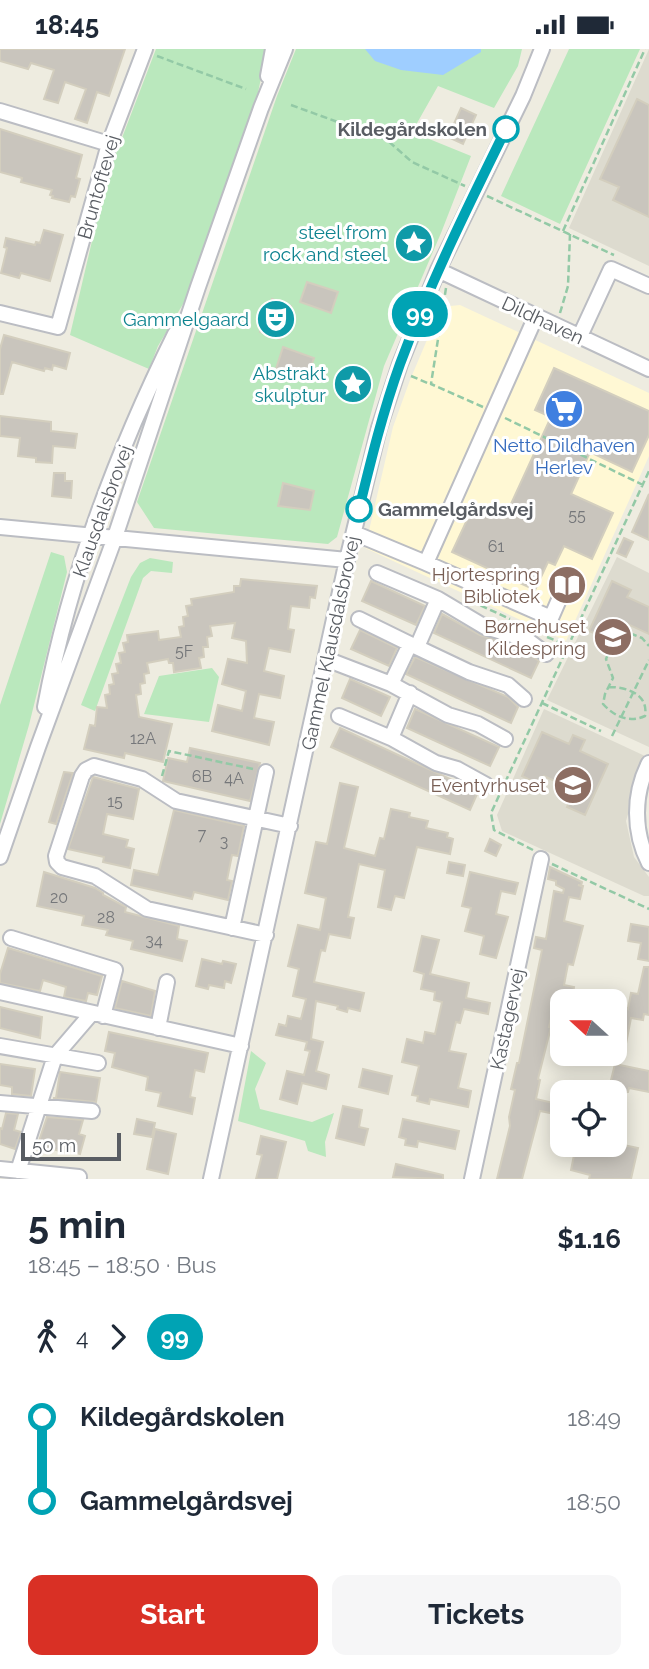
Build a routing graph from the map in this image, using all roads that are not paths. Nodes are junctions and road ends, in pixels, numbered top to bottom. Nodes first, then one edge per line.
1 (273, 49) edge
2 (285, 49) edge
3 (542, 49) edge
4 (145, 50) edge
5 (261, 108) junction
6 (0, 111) edge
7 (109, 144) junction
8 (443, 272) junction
9 (649, 286) edge
10 (198, 287) junction
11 (0, 313) edge
12 (536, 316) junction
13 (580, 337) junction
14 (649, 369) edge
15 (0, 527) edge
16 (354, 533) junction
17 (89, 536) junction
18 (114, 540) junction
19 (347, 561) junction
20 (426, 563) junction
21 (377, 573) dead end
22 (568, 579) dead end
23 (438, 599) junction
24 (359, 619) dead end
25 (413, 645) junction
26 (546, 654) dead end
27 (326, 659) junction
28 (391, 684) junction
29 (410, 694) junction
30 (524, 699) dead end
31 (339, 716) dead end
32 (391, 738) junction
33 (505, 739) dead end
34 (38, 747) junction
35 (649, 763) edge
36 (266, 772) road end
37 (486, 785) dead end
38 (256, 819) junction
39 (290, 826) junction
40 (0, 857) edge
41 (541, 859) road end
42 (649, 863) edge
43 (232, 928) junction
44 (266, 936) junction
45 (12, 938) dead end
46 (167, 982) dead end
47 (0, 992) edge
48 (98, 1014) junction
49 (159, 1028) junction
50 (0, 1046) edge
51 (241, 1046) junction
52 (55, 1056) junction
53 (98, 1063) dead end
54 (0, 1103) edge
55 (38, 1107) junction
56 (92, 1111) dead end
57 (0, 1169) edge
58 (18, 1171) junction
59 (79, 1177) dead end
60 (211, 1179) edge
61 (472, 1179) edge

1 - 5 street, Klausdalsbrovej
2 - 5 street, Klausdalsbrovej
3 - 8 street, Gammel Klausdalsbrovej
4 - 7 street, Bruntoftevej
5 - 10 street, Klausdalsbrovej
6 - 7 street
7 - 11 street, Bruntoftevej
8 - 12 street, Dildhaven
8 - 16 street, Gammel Klausdalsbrovej
9 - 13 street
10 - 17 street, Klausdalsbrovej
10 - 18 street, Klausdalsbrovej
12 - 13 street, Dildhaven
12 - 20 street
13 - 14 street, Dildhaven
15 - 17 street
16 - 19 street, Gammel Klausdalsbrovej
16 - 20 street
17 - 18 street
17 - 34 street, Klausdalsbrovej
18 - 19 street
18 - 34 street, Klausdalsbrovej
19 - 27 street, Gammel Klausdalsbrovej
20 - 22 street
21 - 23 street
23 - 25 street
23 - 26 street
24 - 25 street
25 - 28 street
25 - 30 street
27 - 28 street
27 - 39 street, Gammel Klausdalsbrovej
28 - 29 street
29 - 32 street
29 - 33 street
31 - 32 street
32 - 37 street
34 - 40 street, Klausdalsbrovej
35 - 42 street
36 - 38 street
38 - 39 street
38 - 43 street
38 - 43 street
39 - 44 street, Gammel Klausdalsbrovej
41 - 61 street, Kastagervej
43 - 44 street
44 - 51 street, Gammel Klausdalsbrovej
45 - 48 street
46 - 49 street
47 - 48 street
48 - 49 street
48 - 52 street
49 - 51 street
50 - 52 street
51 - 60 street, Gammel Klausdalsbrovej
52 - 53 street
52 - 55 street
54 - 55 street
55 - 56 street
55 - 58 street
57 - 58 street
58 - 59 street

